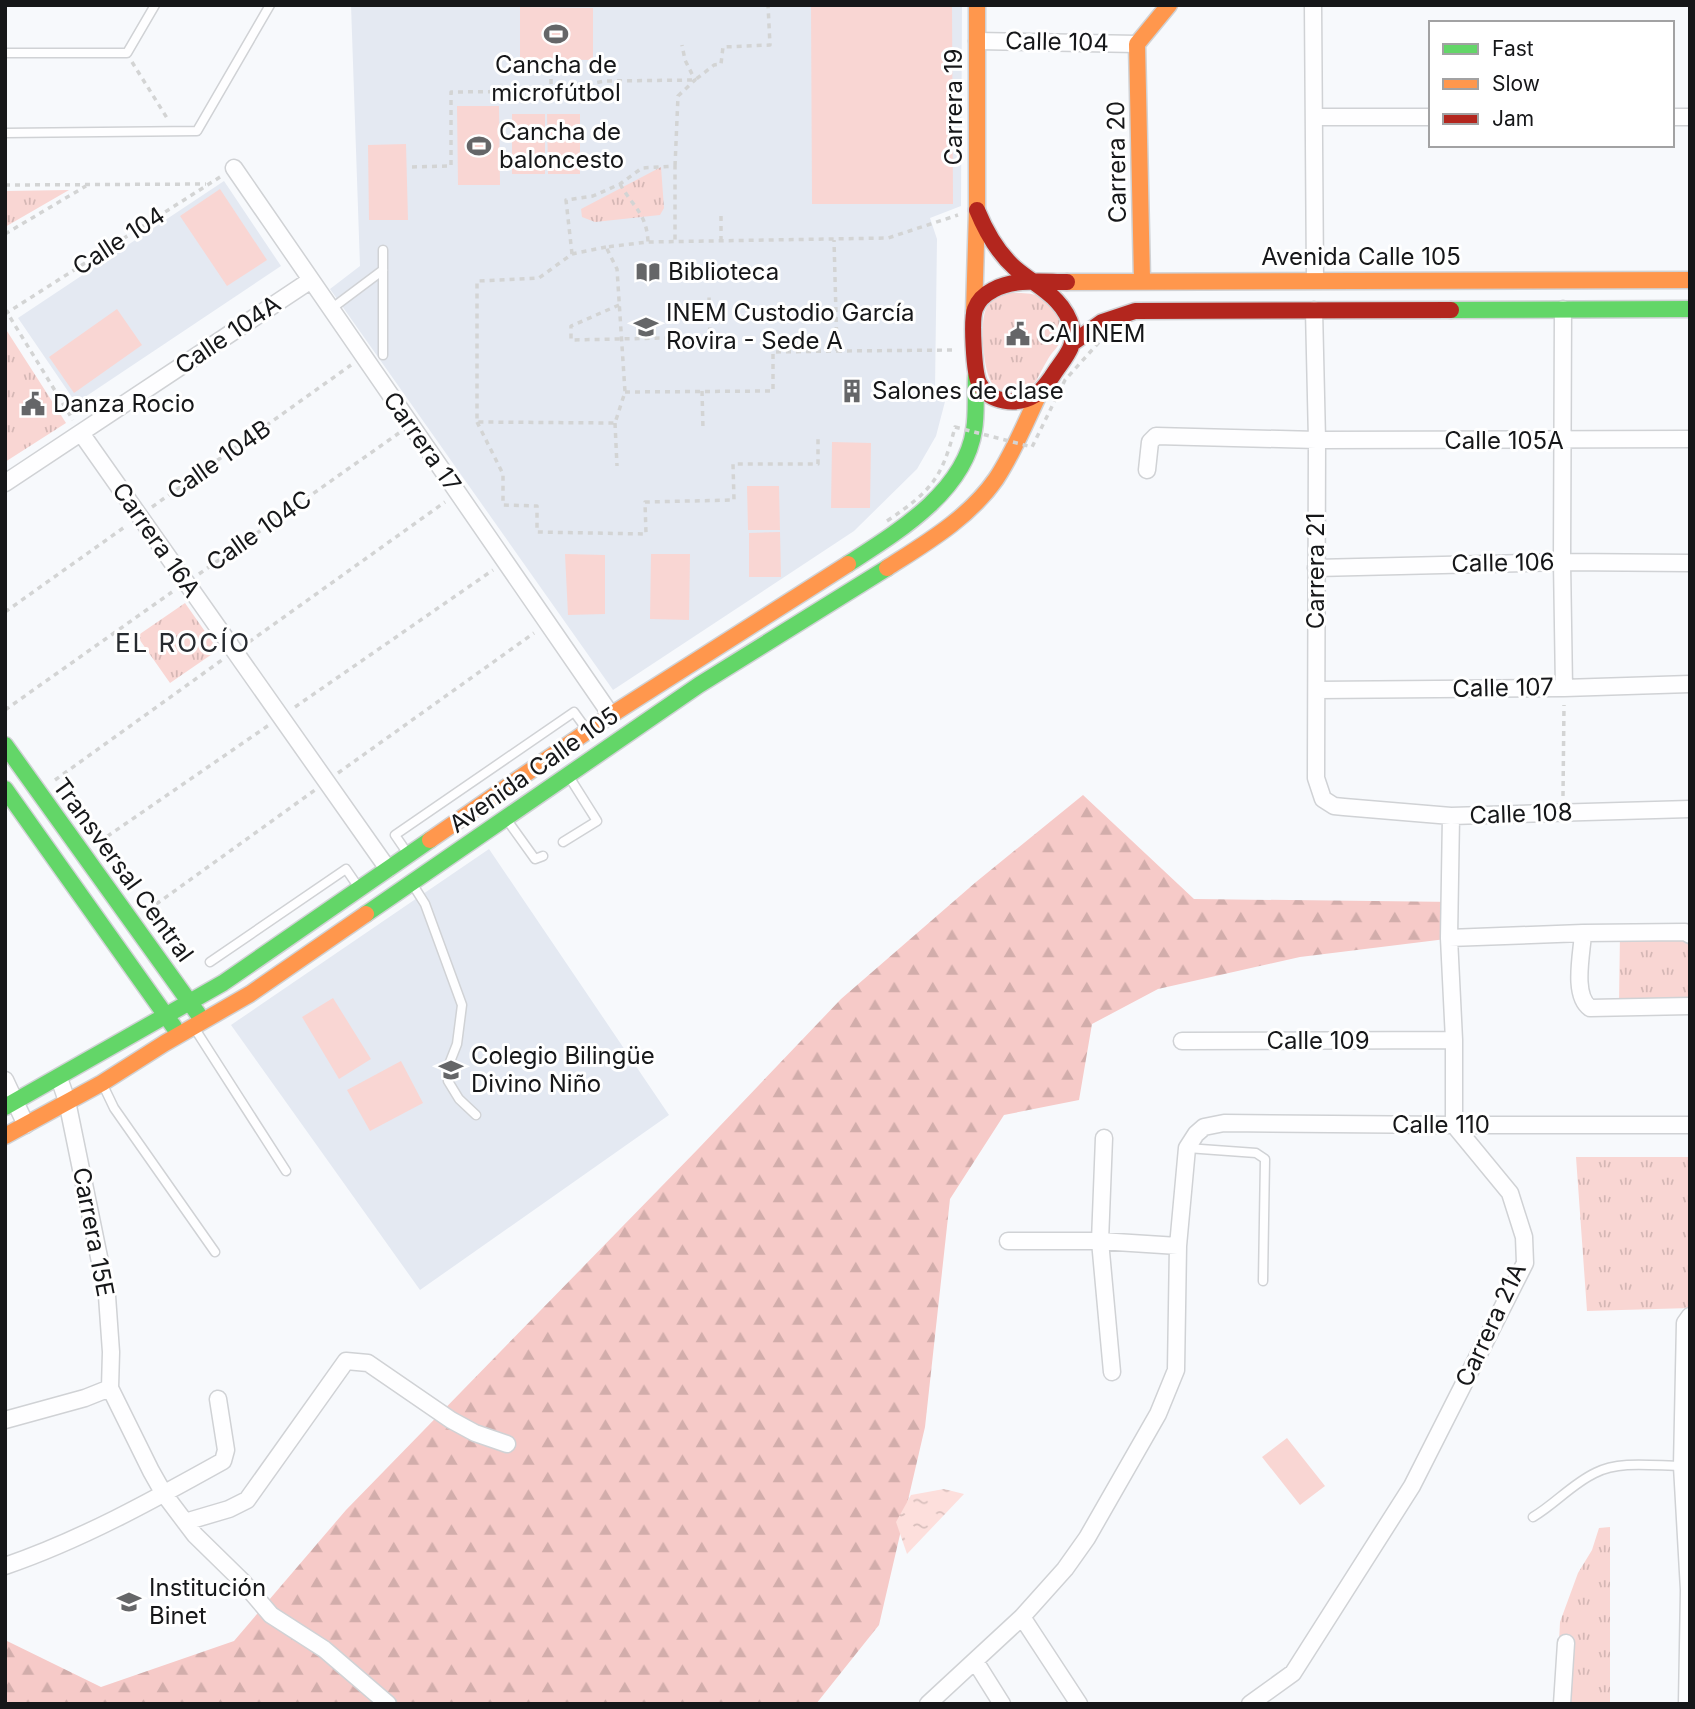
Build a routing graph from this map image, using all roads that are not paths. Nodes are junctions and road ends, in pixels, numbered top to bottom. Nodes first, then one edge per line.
1 (155, 5) edge
2 (270, 5) edge
3 (977, 5) edge
4 (1169, 5) edge
5 (1313, 5) edge
6 (977, 41) junction
7 (1137, 44) junction
8 (5, 53) edge
9 (1314, 117) junction
10 (1429, 117) edge
11 (5, 133) edge
12 (233, 168) road end
13 (977, 210) junction
14 (383, 250) dead end
15 (383, 270) junction
16 (311, 280) junction
17 (1142, 280) junction
18 (1315, 280) junction
19 (1690, 280) edge
20 (1033, 282) junction
21 (331, 309) junction
22 (1563, 309) junction
23 (1690, 309) edge
24 (1314, 310) junction
25 (974, 317) junction
26 (1074, 342) junction
27 (383, 355) dead end
28 (976, 376) junction
29 (1040, 392) junction
30 (81, 433) junction
31 (1690, 439) edge
32 (1317, 440) junction
33 (1563, 441) junction
34 (1147, 470) dead end
35 (5, 483) edge
36 (1562, 562) junction
37 (1690, 563) edge
38 (1316, 568) junction
39 (1690, 684) edge
40 (1564, 688) junction
41 (1317, 690) junction
42 (611, 715) junction
43 (588, 731) junction
44 (5, 745) edge
45 (568, 774) junction
46 (5, 789) edge
47 (1353, 807) joint
48 (1690, 809) edge
49 (1451, 816) junction
50 (505, 817) junction
51 (563, 842) dead end
52 (408, 854) junction
53 (543, 856) dead end
54 (388, 869) junction
55 (411, 882) junction
56 (359, 888) junction
57 (1583, 933) junction
58 (1690, 935) edge
59 (1450, 938) junction
60 (210, 962) dead end
61 (190, 1002) junction
62 (1690, 1006) edge
63 (167, 1016) junction
64 (192, 1027) junction
65 (1454, 1040) junction
66 (1182, 1041) dead end
67 (59, 1078) junction
68 (5, 1080) edge
69 (102, 1083) junction
70 (68, 1101) junction
71 (10, 1105) edge
72 (475, 1115) dead end
73 (26, 1125) junction
74 (1454, 1125) junction
75 (1690, 1125) edge
76 (5, 1136) edge
77 (1104, 1138) dead end
78 (1187, 1148) junction
79 (286, 1171) dead end
80 (1008, 1241) dead end
81 (1100, 1241) junction
82 (1178, 1246) junction
83 (215, 1252) dead end
84 (1263, 1281) dead end
85 (1690, 1316) edge
86 (1112, 1372) dead end
87 (110, 1388) junction
88 (218, 1399) dead end
89 (5, 1420) edge
90 (506, 1444) dead end
91 (1682, 1466) junction
92 (164, 1494) junction
93 (1533, 1517) dead end
94 (184, 1522) junction
95 (5, 1566) edge
96 (1022, 1617) junction
97 (1566, 1643) dead end
98 (975, 1661) junction
99 (388, 1704) edge
100 (928, 1704) edge
101 (1002, 1704) edge
102 (1079, 1704) edge
103 (1250, 1704) edge
104 (1562, 1704) edge
105 (1687, 1704) edge

1 - 8 lane
2 - 11 lane
3 - 6 main road, Carrera 19
4 - 7 main road
5 - 9 street
6 - 7 street, Calle 104
6 - 13 main road, Carrera 19
7 - 17 main road, Carrera 20
9 - 10 street
9 - 18 street
12 - 16 street, Carrera 17
13 - 20 main road, Carrera 19
13 - 25 main road, Carrera 19
14 - 15 lane
15 - 21 lane
15 - 27 lane
16 - 21 street, Carrera 17
16 - 30 street, Calle 104A
17 - 18 main road, Avenida Calle 105
17 - 20 main road, Avenida Calle 105
18 - 19 main road, Avenida Calle 105
20 - 25 main road
20 - 26 main road
21 - 42 street, Carrera 17
22 - 23 main road
22 - 24 main road
22 - 33 street
24 - 26 main road
24 - 32 street, Carrera 21
25 - 28 main road
26 - 29 main road
28 - 29 main road
28 - 42 main road, Avenida Calle 105
29 - 45 main road, Avenida Calle 105
30 - 35 street, Calle 104A
30 - 54 street, Carrera 16A
31 - 33 street, Calle 105A
32 - 33 street, Calle 105A
32 - 34 street, Calle 105A
32 - 38 street, Carrera 21
33 - 36 street
36 - 37 street, Calle 106
36 - 38 street, Calle 106
36 - 40 street
38 - 41 street, Carrera 21
39 - 40 street, Calle 107
40 - 41 street, Calle 107
41 - 47 street, Carrera 21
42 - 43 main road, Avenida Calle 105
43 - 52 main road, Avenida Calle 105
43 - 52 lane
44 - 61 main road, Transversal Central
45 - 50 main road, Avenida Calle 105
45 - 51 lane
46 - 63 main road, Transversal Central
47 - 49 street, Calle 108
48 - 49 street, Calle 108
49 - 59 street
50 - 53 lane
50 - 55 main road, Avenida Calle 105
52 - 54 main road, Avenida Calle 105
54 - 56 main road, Avenida Calle 105
55 - 64 main road, Avenida Calle 105
55 - 72 lane
56 - 60 lane
56 - 61 main road, Avenida Calle 105
57 - 58 street
57 - 59 street
57 - 62 street
59 - 65 street
61 - 63 main road, Avenida Calle 105
61 - 64 main road, Transversal Central
63 - 64 main road, Transversal Central
63 - 67 main road, Avenida Calle 105
64 - 69 main road, Avenida Calle 105
64 - 79 lane
65 - 66 street, Calle 109
65 - 74 street
67 - 70 street, Carrera 15E
67 - 71 main road, Avenida Calle 105
68 - 71 street
69 - 70 main road, Avenida Calle 105
69 - 83 lane
70 - 73 main road, Avenida Calle 105
70 - 87 street, Carrera 15E
71 - 73 street
73 - 76 main road, Avenida Calle 105
74 - 75 street, Calle 110
74 - 78 street, Calle 110
74 - 103 street, Carrera 21A
77 - 81 street
78 - 82 street
78 - 84 lane
80 - 81 street
81 - 82 street
81 - 86 street
82 - 96 street
85 - 91 street
87 - 89 street
87 - 92 street
88 - 92 street
90 - 94 street
91 - 93 lane
91 - 105 street
92 - 94 street
92 - 95 street
94 - 99 street
96 - 98 street
96 - 102 street
97 - 104 street
98 - 100 street
98 - 101 street

